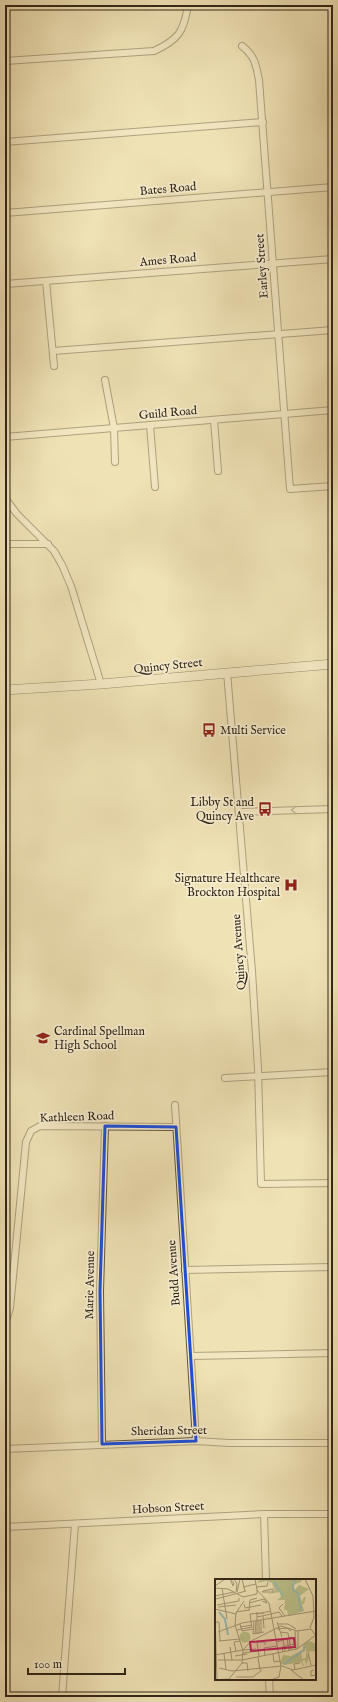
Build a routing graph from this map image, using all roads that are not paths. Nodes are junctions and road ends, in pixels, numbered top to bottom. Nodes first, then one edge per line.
1 (188, 5) edge
2 (242, 46) dead end
3 (5, 61) edge
4 (263, 122) junction
5 (5, 142) edge
6 (333, 187) edge
7 (268, 192) junction
8 (5, 213) edge
9 (333, 259) edge
10 (274, 263) junction
11 (46, 281) junction
12 (5, 284) edge
13 (333, 330) edge
14 (278, 335) junction
15 (53, 351) junction
16 (54, 366) dead end
17 (105, 380) dead end
18 (333, 410) edge
19 (283, 414) junction
20 (214, 420) junction
21 (150, 425) junction
22 (114, 428) junction
23 (5, 437) edge
24 (115, 462) dead end
25 (218, 471) dead end
26 (333, 486) edge
27 (155, 487) dead end
28 (5, 498) edge
29 (5, 544) edge
30 (48, 544) junction
31 (333, 664) edge
32 (227, 672) junction
33 (101, 684) junction
34 (5, 690) edge
35 (333, 809) edge
36 (239, 812) junction
37 (333, 1072) edge
38 (258, 1076) junction
39 (225, 1078) dead end
40 (175, 1105) dead end
41 (105, 1126) junction
42 (176, 1127) junction
43 (333, 1183) edge
44 (333, 1267) edge
45 (185, 1270) junction
46 (5, 1324) edge
47 (333, 1353) edge
48 (191, 1356) junction
49 (196, 1440) junction
50 (333, 1443) edge
51 (102, 1444) junction
52 (5, 1449) edge
53 (264, 1514) junction
54 (333, 1514) edge
55 (75, 1524) junction
56 (5, 1527) edge
57 (266, 1579) edge
58 (269, 1680) edge
59 (62, 1697) edge
60 (270, 1697) edge

1 - 3 street
2 - 4 street, Earley Street
4 - 5 street
4 - 7 street, Earley Street
6 - 7 street, Bates Road
7 - 8 street, Bates Road
7 - 10 street, Earley Street
9 - 10 street, Ames Road
10 - 11 street, Ames Road
10 - 14 street, Earley Street
11 - 12 street, Ames Road
11 - 15 street
13 - 14 street
14 - 15 street
14 - 19 street, Earley Street
15 - 16 street
17 - 22 street
18 - 19 street, Guild Road
19 - 20 street, Guild Road
19 - 26 street, Earley Street
20 - 21 street, Guild Road
20 - 25 street
21 - 22 street, Guild Road
21 - 27 street
22 - 23 street, Guild Road
22 - 24 street
28 - 30 street
29 - 30 street
30 - 33 street
31 - 32 main road, Quincy Street
32 - 33 main road, Quincy Street
32 - 36 street, Quincy Avenue
33 - 34 main road, Quincy Street
35 -> 36 street
36 - 38 street, Quincy Avenue
37 - 38 street
38 - 39 street
38 - 43 street, Quincy Avenue
40 - 42 street, Budd Avenue
41 - 42 street, Kathleen Road
41 - 46 street, Kathleen Road
41 - 51 street, Marie Avenue
42 - 45 street, Budd Avenue
44 - 45 street
45 - 48 street, Budd Avenue
47 - 48 street
48 - 49 street, Budd Avenue
49 - 50 street, Sheridan Street
49 - 51 street, Sheridan Street
51 - 52 street, Sheridan Street
53 - 54 street, Hobson Street
53 - 55 street, Hobson Street
53 - 57 street
55 - 56 street, Hobson Street
55 - 59 street
58 - 60 street

